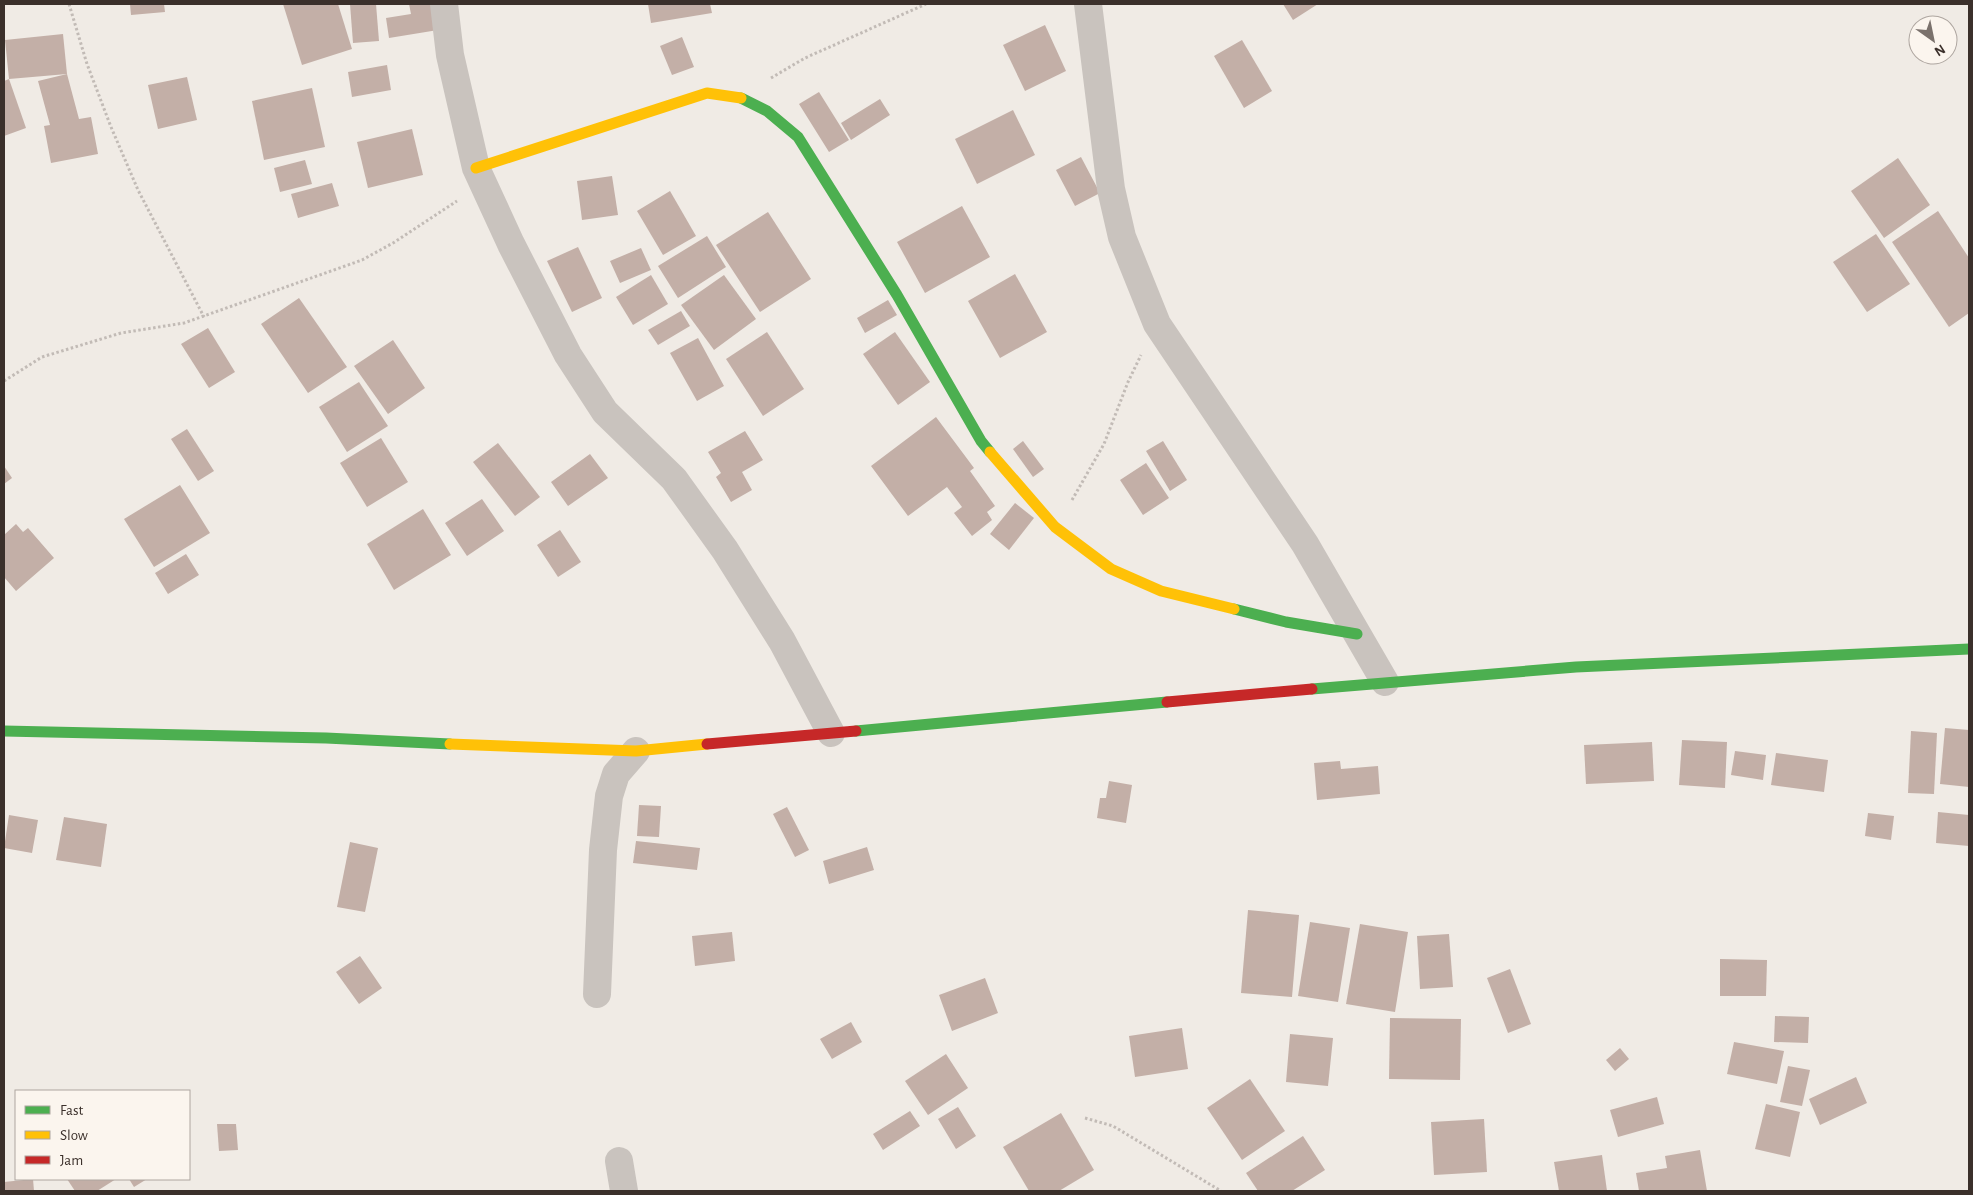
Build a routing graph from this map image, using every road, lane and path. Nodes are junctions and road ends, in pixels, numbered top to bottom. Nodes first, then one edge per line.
1 (69, 4) edge
2 (444, 4) edge
3 (926, 4) edge
4 (1088, 4) edge
5 (740, 97) junction
6 (479, 176) junction
7 (204, 317) junction
8 (1157, 324) junction
9 (4, 381) edge
10 (1054, 528) junction
11 (1357, 634) junction
12 (1969, 649) edge
13 (1385, 682) junction
14 (4, 731) edge
15 (831, 733) junction
16 (636, 751) junction
17 (597, 994) dead end
18 (1085, 1118) dead end
19 (619, 1161) dead end
20 (624, 1191) edge
21 (1221, 1191) edge

1 - 7 path
2 - 6 street
3 - 5 path
4 - 8 street
5 - 6 street
5 - 10 street
6 - 7 path
6 - 15 street
7 - 9 path
8 - 10 path
8 - 11 street
10 - 11 street
11 - 13 street
12 - 13 street
13 - 15 street
14 - 16 street
15 - 16 street
16 - 17 street
18 - 21 path
19 - 20 street

